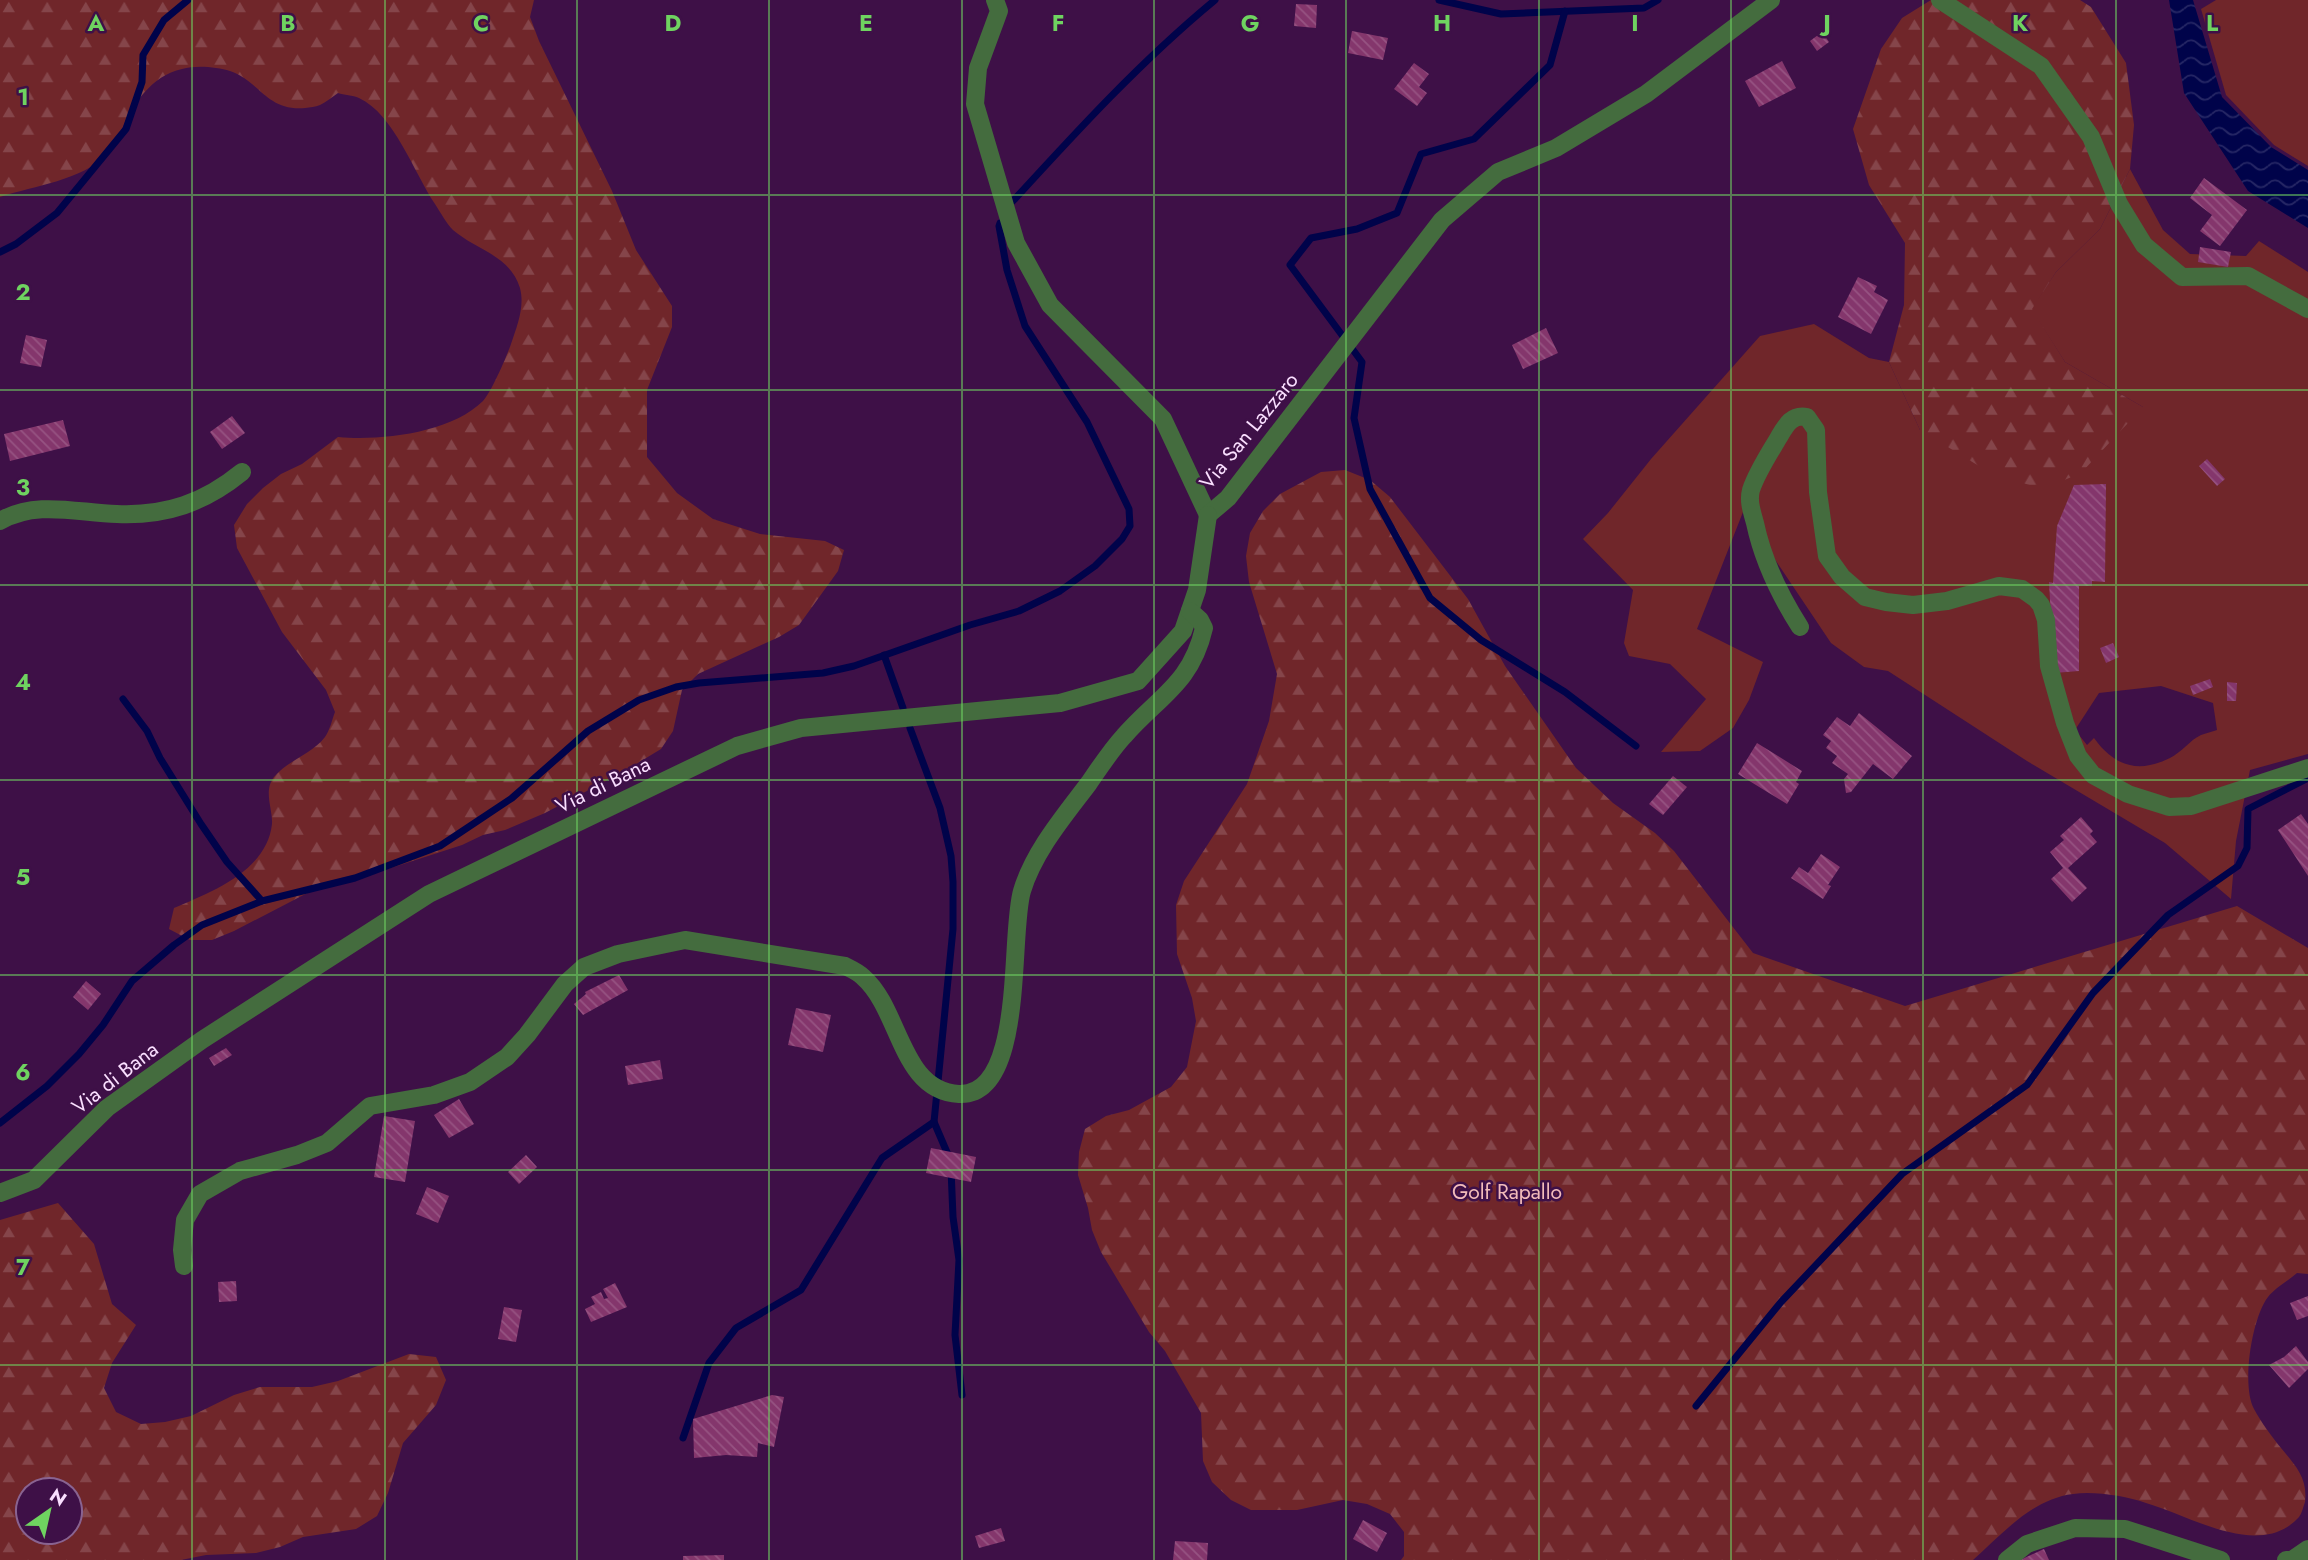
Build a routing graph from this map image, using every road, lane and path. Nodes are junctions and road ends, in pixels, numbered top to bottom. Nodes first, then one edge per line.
1 (995, 0) edge
2 (1772, 0) edge
3 (1940, 0) edge
4 (2308, 309) edge
5 (242, 472) dead end
6 (1208, 515) junction
7 (0, 521) edge
8 (1190, 611) junction
9 (1800, 627) dead end
10 (2308, 768) edge
11 (0, 1194) edge
12 (184, 1266) dead end
13 (2308, 1549) edge
14 (2007, 1560) edge
15 (2221, 1560) edge
16 (2286, 1560) edge

1 - 6 street, Via San Lazzaro
2 - 6 street, Via San Lazzaro
3 - 4 street
5 - 7 street
6 - 8 street, Via di Bana
8 - 11 street, Via di Bana
8 - 12 street
9 - 10 street
13 - 16 street
14 - 15 street

